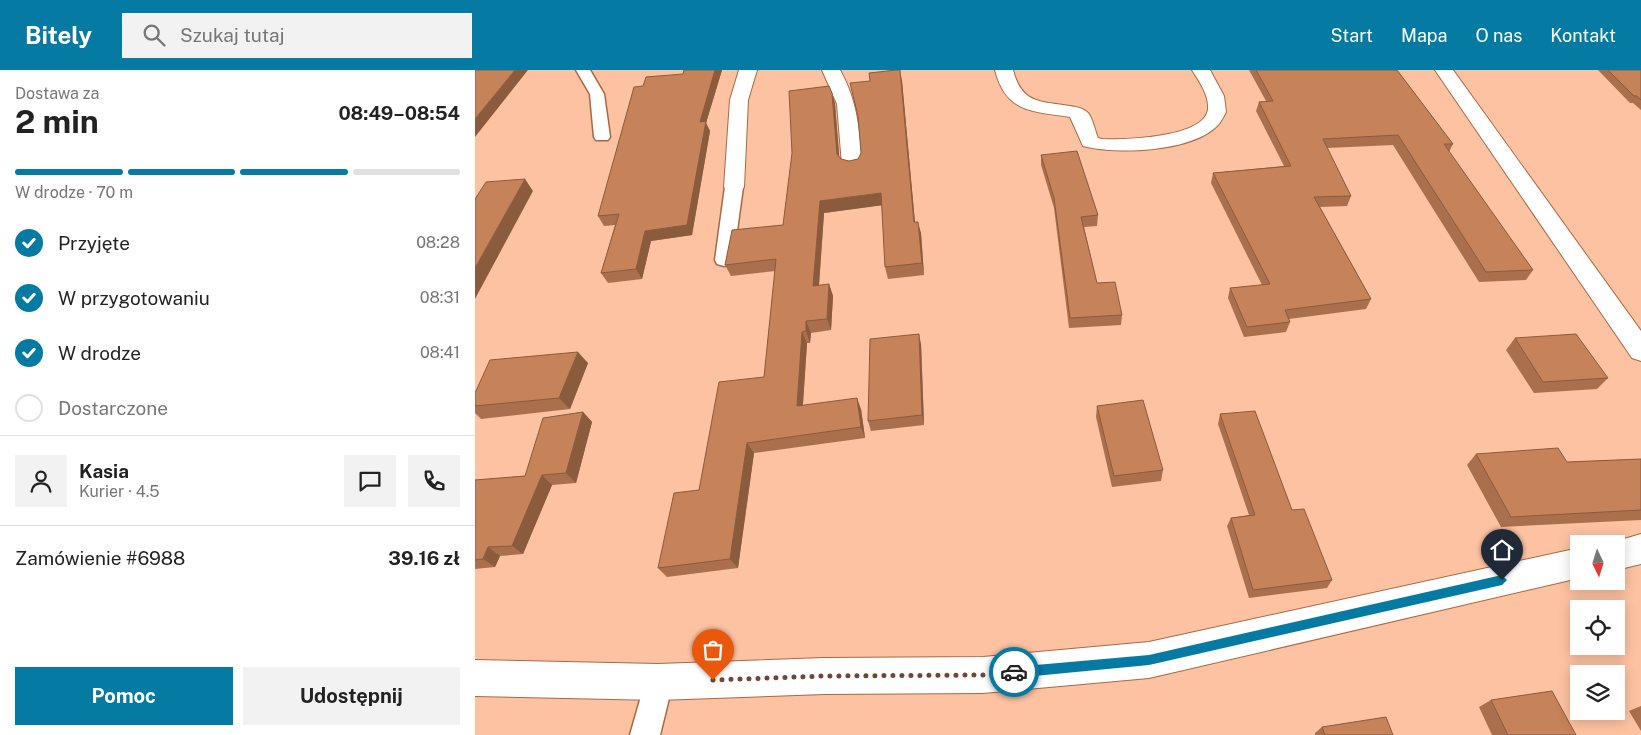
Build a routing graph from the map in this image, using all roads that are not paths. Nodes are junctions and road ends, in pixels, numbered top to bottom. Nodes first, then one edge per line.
1 (583, 70) edge
2 (748, 70) edge
3 (831, 70) edge
4 (1005, 70) edge
5 (1201, 70) edge
6 (1444, 70) edge
7 (602, 137) dead end
8 (852, 165) edge
9 (734, 187) joint
10 (724, 260) edge
11 (1641, 351) edge
12 (1641, 549) edge
13 (1625, 553) edge
14 (1570, 565) edge
15 (475, 678) edge
16 (658, 682) junction
17 (645, 735) edge

1 - 7 lane
2 - 9 street
3 - 8 street
4 - 5 street
6 - 11 street
9 - 10 lane
12 - 13 street
14 - 16 street
15 - 16 street
16 - 17 lane

